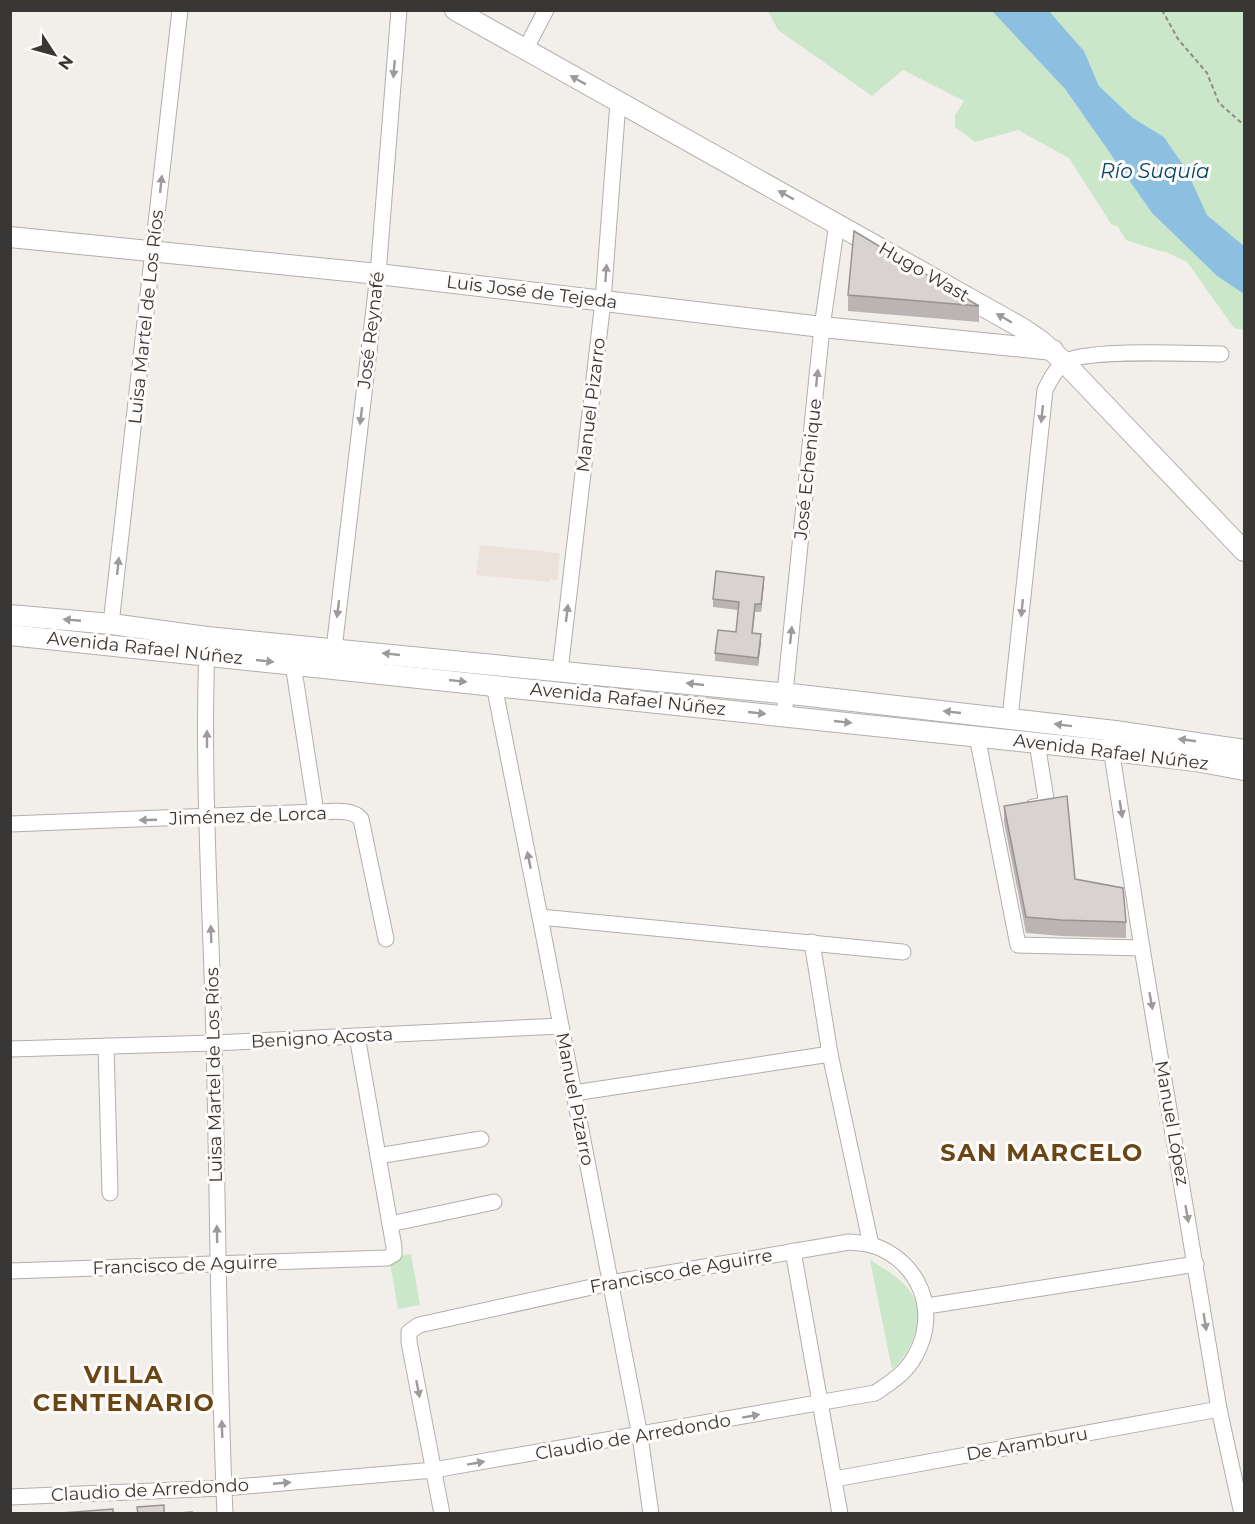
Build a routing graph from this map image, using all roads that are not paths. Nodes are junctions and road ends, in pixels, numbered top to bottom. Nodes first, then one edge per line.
1 (180, 10) edge
2 (399, 10) edge
3 (455, 10) edge
4 (546, 10) edge
5 (525, 50) junction
6 (618, 102) junction
7 (837, 223) junction
8 (10, 237) edge
9 (153, 252) junction
10 (378, 274) junction
11 (603, 301) junction
12 (822, 327) junction
13 (1221, 354) dead end
14 (1059, 356) junction
15 (1245, 551) edge
16 (10, 615) edge
17 (111, 624) junction
18 (10, 635) edge
19 (207, 646) junction
20 (334, 649) junction
21 (293, 664) junction
22 (560, 671) junction
23 (494, 685) junction
24 (785, 693) junction
25 (785, 716) junction
26 (1010, 718) junction
27 (977, 736) junction
28 (1114, 741) junction
29 (1037, 743) junction
30 (1245, 750) edge
31 (1245, 770) edge
32 (316, 812) junction
33 (992, 814) junction
34 (207, 818) junction
35 (10, 824) edge
36 (540, 917) junction
37 (386, 939) dead end
38 (812, 942) junction
39 (1142, 948) junction
40 (903, 952) dead end
41 (561, 1026) junction
42 (357, 1036) junction
43 (214, 1042) junction
44 (106, 1046) junction
45 (10, 1049) edge
46 (830, 1054) junction
47 (574, 1093) junction
48 (481, 1139) dead end
49 (378, 1156) junction
50 (110, 1193) dead end
51 (494, 1202) dead end
52 (390, 1224) junction
53 (871, 1245) junction
54 (793, 1251) junction
55 (218, 1264) junction
56 (1196, 1264) junction
57 (10, 1271) edge
58 (610, 1283) junction
59 (927, 1306) junction
60 (820, 1404) junction
61 (1219, 1409) junction
62 (640, 1436) junction
63 (434, 1470) junction
64 (835, 1479) junction
65 (224, 1488) junction
66 (10, 1497) edge
67 (225, 1514) edge
68 (442, 1514) edge
69 (651, 1514) edge
70 (840, 1514) edge
71 (1242, 1514) edge

9 -> 1 street, Luisa Martel de Los Ríos
2 -> 10 street, José Reynafé
3 - 5 main road, Hugo Wast
4 - 5 street
6 -> 5 main road, Hugo Wast
7 -> 6 main road, Hugo Wast
11 -> 6 street, Manuel Pizarro
7 - 12 street, José Echenique
14 -> 7 main road, Hugo Wast
8 - 9 main road, Luis José de Tejeda
9 - 10 main road, Luis José de Tejeda
17 -> 9 street, Luisa Martel de Los Ríos
10 - 11 main road, Luis José de Tejeda
10 -> 20 street, José Reynafé
11 - 12 main road, Luis José de Tejeda
22 -> 11 street, Manuel Pizarro
12 - 14 main road, Luis José de Tejeda
24 -> 12 street, José Echenique
13 - 14 street, Luis José de Tejeda
14 - 15 main road, Hugo Wast
14 -> 26 street
17 -> 16 main road, Avenida Rafael Núñez
17 - 19 main road, Avenida Rafael Núñez
18 - 19 main road, Avenida Rafael Núñez
19 - 20 main road, Avenida Rafael Núñez
19 -> 21 main road, Avenida Rafael Núñez
34 -> 19 street, Luisa Martel de Los Ríos
22 -> 20 main road, Avenida Rafael Núñez
21 -> 23 main road, Avenida Rafael Núñez
21 - 32 street
24 -> 22 main road, Avenida Rafael Núñez
23 -> 25 main road, Avenida Rafael Núñez
36 -> 23 street, Manuel Pizarro
24 - 25 street, José Echenique
26 -> 24 main road, Avenida Rafael Núñez
25 -> 27 main road, Avenida Rafael Núñez
28 -> 26 main road, Avenida Rafael Núñez
27 - 29 main road, Avenida Rafael Núñez
27 - 33 street
28 - 29 main road, Avenida Rafael Núñez
30 -> 28 main road, Avenida Rafael Núñez
28 - 31 main road, Avenida Rafael Núñez
28 -> 39 street, Manuel López
29 - 33 street
32 - 34 street, Jiménez de Lorca
32 - 37 street, Jiménez de Lorca
33 - 39 street
34 -> 35 street, Jiménez de Lorca
43 -> 34 street, Luisa Martel de Los Ríos
36 - 38 street
36 - 41 street, Manuel Pizarro
38 - 40 street
38 - 46 street
39 -> 56 street, Manuel López
41 - 42 street, Benigno Acosta
41 - 47 street, Manuel Pizarro
42 - 43 street, Benigno Acosta
42 - 49 street
43 - 44 street, Benigno Acosta
55 -> 43 street, Luisa Martel de Los Ríos
44 - 45 street, Benigno Acosta
44 - 50 street
46 - 47 street
46 - 53 street
47 - 58 street, Manuel Pizarro
48 - 49 street
49 - 52 street
51 - 52 street
52 - 55 street, Francisco de Aguirre
53 - 54 street, Francisco de Aguirre
53 - 59 street, Francisco de Aguirre
54 - 58 street, Francisco de Aguirre
54 - 60 street
55 - 57 street, Francisco de Aguirre
65 -> 55 street, Luisa Martel de Los Ríos
56 - 59 street
56 -> 61 street, Manuel López
58 - 62 street, Manuel Pizarro
58 -> 63 street, Francisco de Aguirre
59 - 60 street, Claudio de Arredondo
62 -> 60 street, Claudio de Arredondo
60 - 64 street
61 - 64 street, De Aramburu
61 - 71 street, Manuel López
63 -> 62 street, Claudio de Arredondo
62 - 69 street, Manuel Pizarro
65 -> 63 street, Claudio de Arredondo
63 - 68 street
64 - 70 street
65 - 66 street, Claudio de Arredondo
65 - 67 street, Luisa Martel de Los Ríos

